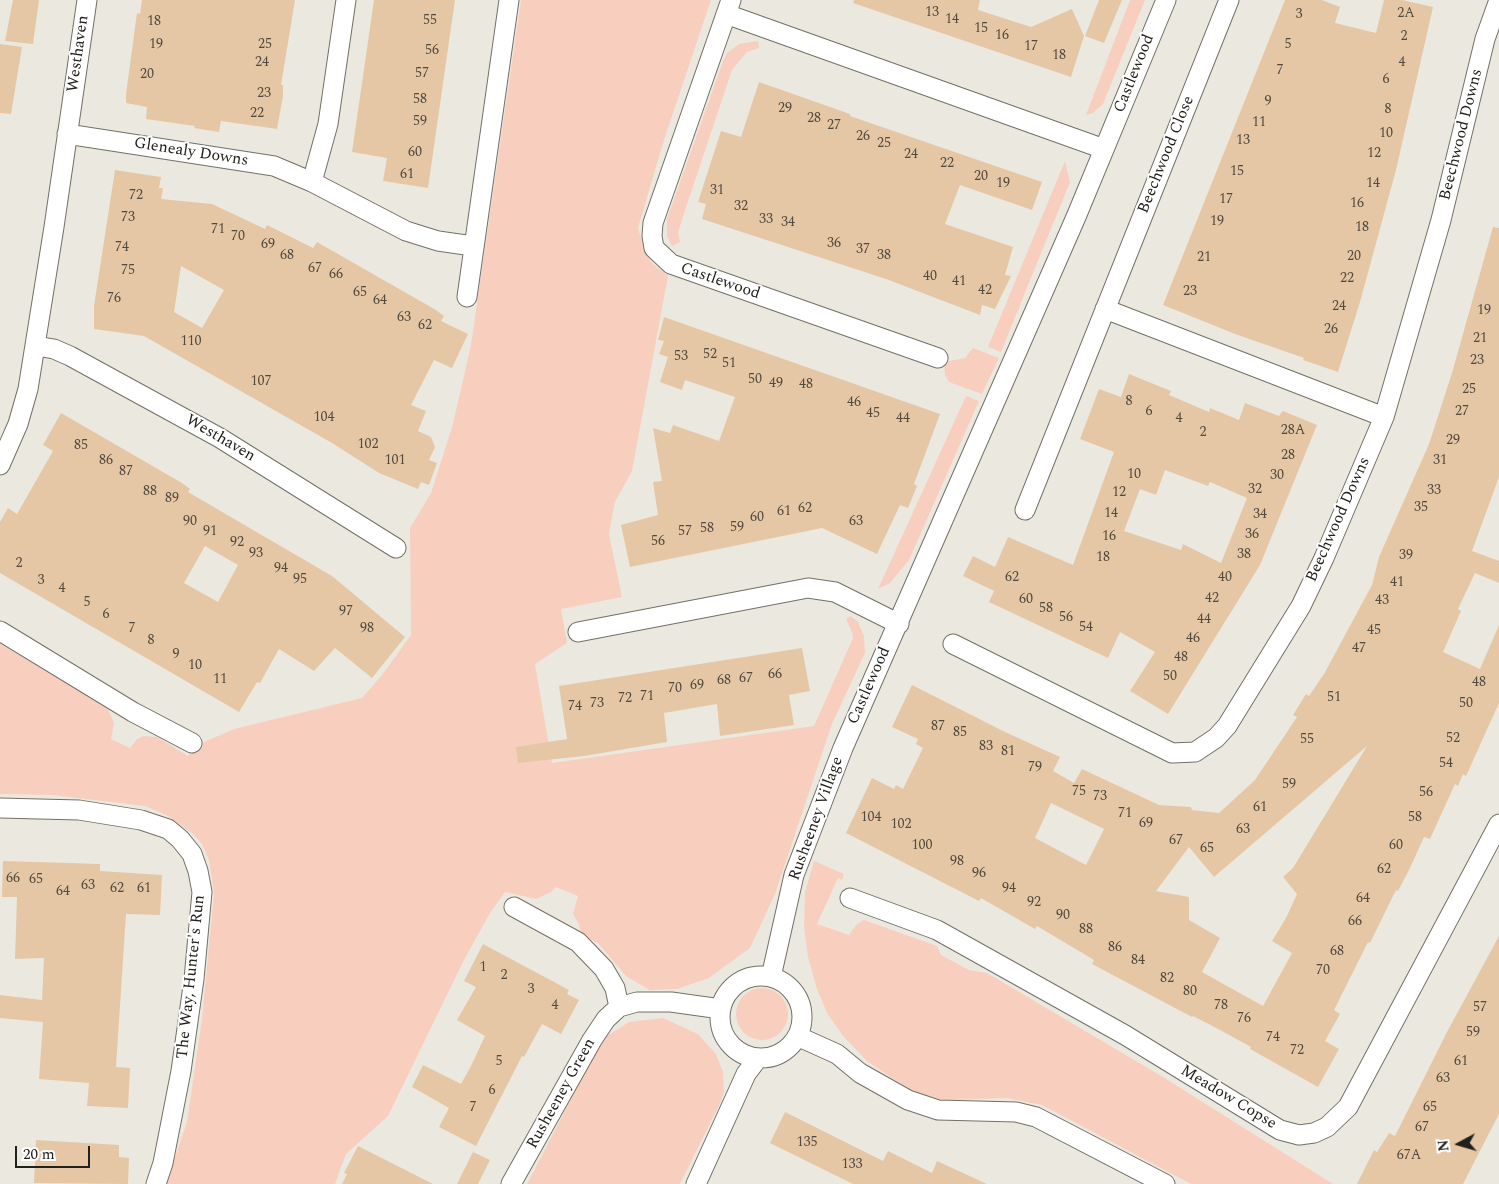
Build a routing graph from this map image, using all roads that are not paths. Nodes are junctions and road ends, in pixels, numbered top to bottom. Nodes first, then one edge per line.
1 (87, 0) edge
2 (346, 0) edge
3 (509, 0) edge
4 (1166, 0) edge
5 (1229, 0) edge
6 (1499, 0) edge
7 (728, 7) edge
8 (68, 134) junction
9 (1104, 149) junction
10 (312, 182) junction
11 (473, 246) junction
12 (468, 297) dead end
13 (1105, 309) junction
14 (36, 346) junction
15 (938, 358) dead end
16 (1384, 418) junction
17 (0, 465) edge
18 (1025, 510) dead end
19 (396, 548) dead end
20 (898, 624) junction
21 (0, 631) edge
22 (578, 632) dead end
23 (953, 644) dead end
24 (192, 743) dead end
25 (843, 748) joint
26 (0, 808) edge
27 (1499, 824) edge
28 (850, 898) dead end
29 (514, 907) dead end
30 (771, 977) junction
31 (619, 1007) junction
32 (721, 1009) junction
33 (797, 1036) junction
34 (758, 1058) junction
35 (156, 1184) edge
36 (511, 1184) edge
37 (696, 1184) edge
38 (1165, 1184) edge

1 - 8 street, Westhaven
2 - 10 street
3 - 11 street
4 - 9 street, Castlewood
5 - 13 street, Beechwood Close
6 - 16 street, Beechwood Downs
7 - 9 street, Castlewood
7 - 15 street, Castlewood
8 - 10 street, Glenealy Downs
8 - 14 street, Westhaven
9 - 20 street, Castlewood
10 - 11 street, Glenealy Downs
11 - 12 street
13 - 16 street
13 - 18 street, Beechwood Close
14 - 17 street, Westhaven
14 - 19 street, Westhaven
16 - 23 street, Beechwood Downs
20 - 22 street
20 - 25 street, Castlewood
21 - 24 street
25 - 30 street, Rusheeney Village
26 - 35 street, The Way, Hunter's Run
27 - 28 street, Meadow Copse
29 - 31 street
30 - 32 street
30 - 33 street
31 - 32 street
31 - 36 street, Rusheeney Green
32 - 34 street
33 - 34 street
33 - 38 street
34 - 37 street

